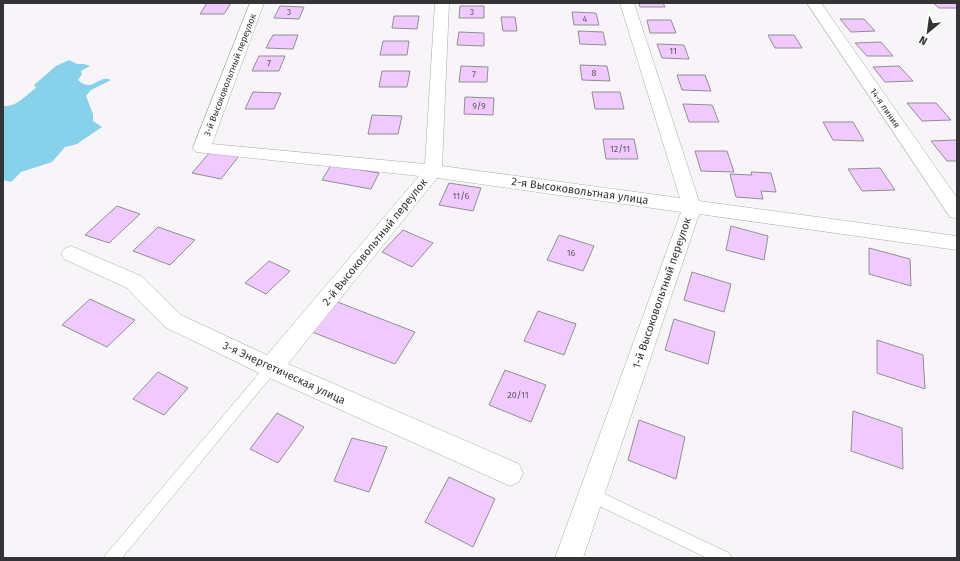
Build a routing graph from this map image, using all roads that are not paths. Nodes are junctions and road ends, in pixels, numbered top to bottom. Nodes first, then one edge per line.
1 (257, 3) edge
2 (442, 3) edge
3 (627, 3) edge
4 (814, 3) edge
5 (202, 148) joint
6 (433, 171) junction
7 (692, 207) junction
8 (957, 212) edge
9 (957, 244) edge
10 (71, 254) dead end
11 (271, 368) junction
12 (510, 473) dead end
13 (592, 495) junction
14 (112, 558) edge
15 (569, 558) edge
16 (724, 558) edge

1 - 5 street, 3-й Высоковольтный переулок
2 - 6 street, 2-й Высоковольтный переулок
3 - 7 street, 1-й Высоковольтный переулок
4 - 8 street, 14-я линия
5 - 6 street, 2-я Высоковольтная улица
6 - 7 street, 2-я Высоковольтная улица
6 - 11 street, 2-й Высоковольтный переулок
7 - 9 street, 2-я Высоковольтная улица
7 - 13 street, 1-й Высоковольтный переулок
10 - 11 street, 3-я Энергетическая улица
11 - 12 street, 3-я Энергетическая улица
11 - 14 lane
13 - 15 street, 1-й Высоковольтный переулок
13 - 16 lane

